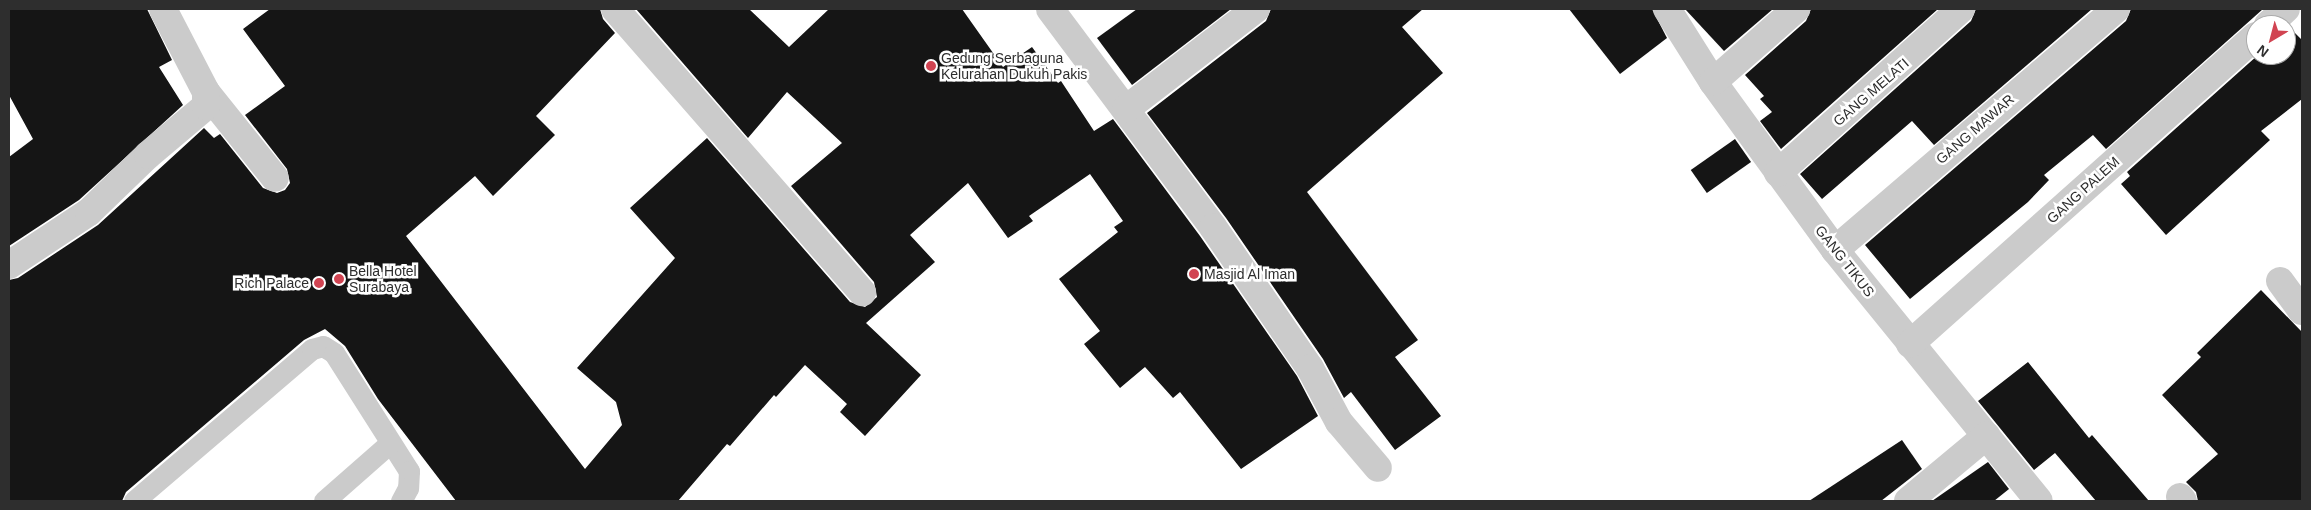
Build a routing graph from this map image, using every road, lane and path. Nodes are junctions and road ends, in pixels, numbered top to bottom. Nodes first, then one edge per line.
1 (163, 9) edge
2 (615, 9) edge
3 (1050, 9) edge
4 (1256, 9) edge
5 (1667, 9) edge
6 (1796, 9) edge
7 (1961, 9) edge
8 (2116, 9) edge
9 (2246, 45) edge
10 (1713, 82) junction
11 (205, 100) junction
12 (1126, 109) junction
13 (1778, 173) junction
14 (275, 178) dead end
15 (1835, 250) junction
16 (9, 265) edge
17 (2280, 281) dead end
18 (862, 292) dead end
19 (2302, 311) edge
20 (1910, 344) junction
21 (1986, 436) junction
22 (390, 443) junction
23 (1378, 468) dead end
24 (134, 501) edge
25 (324, 501) edge
26 (401, 501) edge
27 (1908, 501) edge
28 (2039, 501) edge

1 - 11 street
2 - 18 street
3 - 12 street
4 - 12 street
5 - 10 street, GANG TIKUS
6 - 10 street
7 - 13 street, GANG MELATI
8 - 15 street, GANG MAWAR
9 - 20 street, GANG PALEM
10 - 13 street, GANG TIKUS
11 - 14 street
11 - 16 street
12 - 23 street
13 - 15 street, GANG TIKUS
15 - 20 street, GANG TIKUS
17 - 19 street
20 - 21 street, GANG TIKUS
21 - 27 street
21 - 28 street, GANG TIKUS
22 - 24 lane
22 - 25 lane
22 - 26 lane

